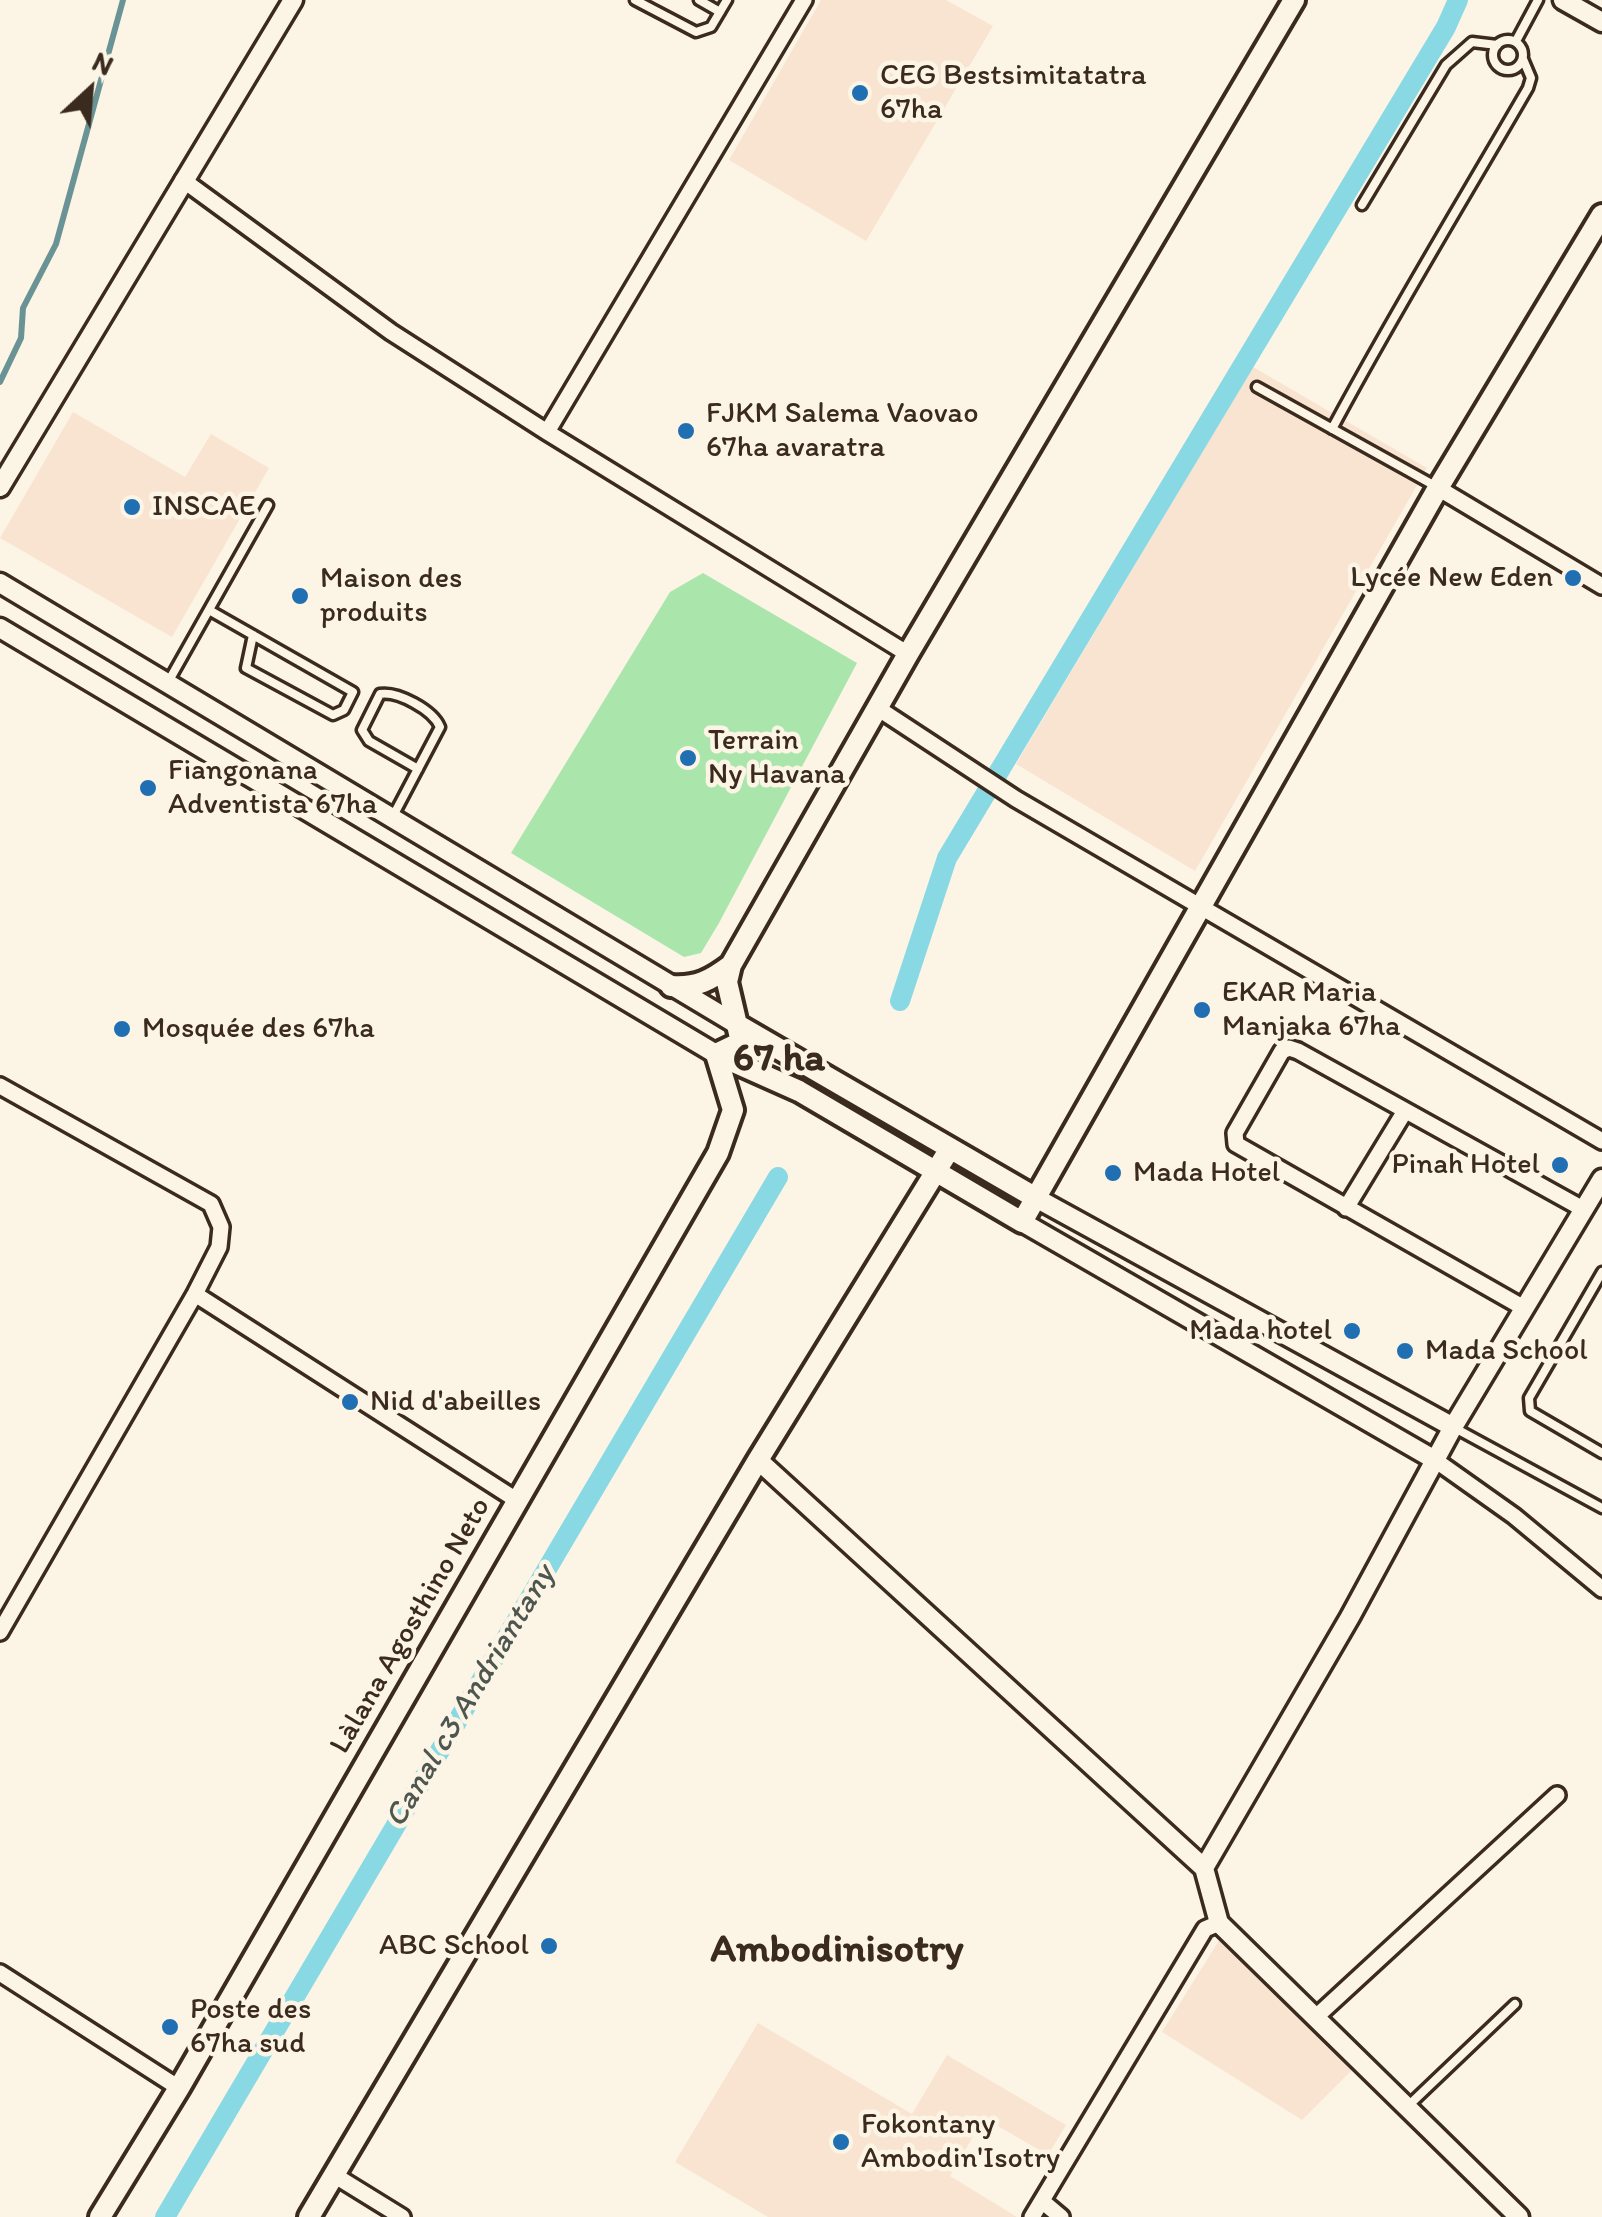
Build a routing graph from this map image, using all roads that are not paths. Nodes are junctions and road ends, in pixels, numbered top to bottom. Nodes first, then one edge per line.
1 (293, 0) edge
2 (635, 0) edge
3 (699, 0) edge
4 (727, 0) edge
5 (804, 0) edge
6 (1294, 0) edge
7 (1538, 0) edge
8 (1563, 0) edge
9 (720, 12) junction
10 (1602, 22) edge
11 (1516, 42) junction
12 (1496, 45) junction
13 (1524, 59) junction
14 (182, 180) junction
15 (1362, 205) dead end
16 (1602, 215) edge
17 (1257, 387) dead end
18 (1332, 428) junction
19 (547, 432) junction
20 (0, 487) edge
21 (1438, 488) junction
22 (268, 504) dead end
23 (0, 584) edge
24 (1602, 586) edge
25 (208, 610) junction
26 (0, 628) edge
27 (253, 635) junction
28 (908, 654) junction
29 (167, 684) junction
30 (880, 709) junction
31 (418, 769) junction
32 (392, 819) junction
33 (1202, 908) junction
34 (731, 965) junction
35 (672, 986) junction
36 (736, 1024) junction
37 (716, 1054) junction
38 (0, 1086) edge
39 (1405, 1111) junction
40 (1602, 1140) edge
41 (949, 1150) junction
42 (936, 1172) junction
43 (1602, 1179) edge
44 (1036, 1198) junction
45 (1346, 1208) junction
46 (1583, 1209) junction
47 (1022, 1222) junction
48 (1602, 1272) edge
49 (195, 1294) junction
50 (1524, 1308) junction
51 (1453, 1427) junction
52 (1602, 1453) edge
53 (758, 1460) junction
54 (1435, 1460) junction
55 (518, 1501) junction
56 (1602, 1508) edge
57 (1602, 1589) edge
58 (0, 1632) edge
59 (1556, 1795) dead end
60 (1204, 1868) junction
61 (1219, 1923) junction
62 (0, 1973) edge
63 (1515, 2004) dead end
64 (1317, 2016) junction
65 (179, 2088) junction
66 (1408, 2106) junction
67 (334, 2175) junction
68 (1042, 2201) junction
69 (100, 2217) edge
70 (309, 2217) edge
71 (402, 2217) edge
72 (1032, 2217) edge
73 (1061, 2217) edge
74 (1519, 2217) edge

1 - 14 street
2 - 9 lane
3 - 9 lane
4 - 9 lane
5 - 19 street
6 - 28 main road
7 - 11 lane
8 - 10 street
11 - 12 lane
11 - 13 lane
12 - 13 lane
12 - 15 lane
13 - 18 lane
14 - 19 street
14 - 20 street
16 - 21 main road
17 - 18 lane
18 - 21 lane
19 - 28 street
21 - 24 street
21 - 33 main road
22 - 25 lane
23 - 29 street
25 - 27 lane
25 - 29 lane
26 - 37 street
27 - 27 lane
28 - 30 main road
29 - 32 street
30 - 33 street
30 - 34 main road
31 - 31 lane
31 - 32 lane
32 - 35 street
33 - 40 street
33 - 44 main road
34 - 35 main road
34 - 36 main road
35 - 36 street
36 - 37 main road
36 - 41 main road
37 - 42 main road
37 - 55 main road, Làlana Agosthino Neto
38 - 49 street
39 - 45 street
39 - 45 street
39 - 46 street
41 - 42 main road
41 - 44 main road
42 - 47 main road
42 - 53 main road
43 - 46 street
44 - 47 main road
44 - 51 street
45 - 50 street
46 - 50 street
47 - 54 street
48 - 52 lane
49 - 55 street
49 - 58 street
50 - 51 street
51 - 54 street
51 - 56 lane
53 - 60 street
53 - 67 main road
54 - 57 street
54 - 60 street
55 - 65 main road, Làlana Agosthino Neto
59 - 64 street
60 - 61 street
61 - 64 street
61 - 68 street
62 - 65 street
63 - 66 lane
64 - 66 street
65 - 69 main road, Làlana Agosthino Neto
66 - 74 street
67 - 70 main road
67 - 71 street
68 - 72 street
68 - 73 street

